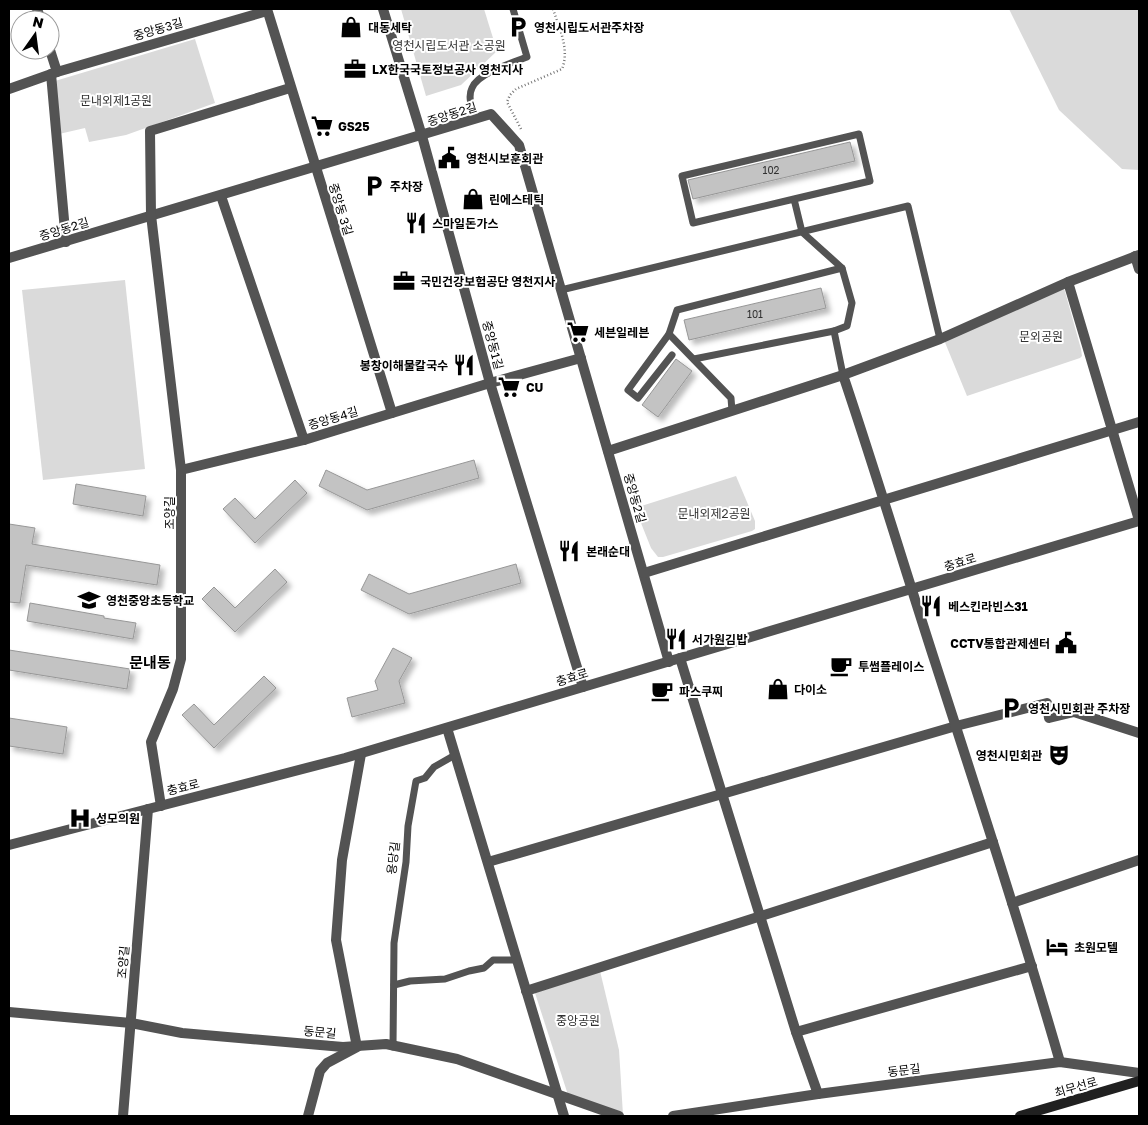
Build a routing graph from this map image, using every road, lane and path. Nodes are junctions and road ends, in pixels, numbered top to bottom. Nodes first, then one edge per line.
1 (383, 9) edge
2 (513, 9) edge
3 (553, 9) edge
4 (267, 10) edge
5 (52, 60) edge
6 (54, 73) junction
7 (290, 88) junction
8 (9, 89) edge
9 (476, 119) junction
10 (422, 136) junction
11 (519, 145) junction
12 (315, 168) junction
13 (222, 196) junction
14 (794, 199) junction
15 (151, 216) junction
16 (802, 232) junction
17 (66, 242) junction
18 (1137, 255) edge
19 (9, 258) edge
20 (842, 268) junction
21 (1139, 269) edge
22 (1068, 282) junction
23 (561, 290) junction
24 (834, 331) junction
25 (669, 334) junction
26 (940, 339) junction
27 (672, 355) dead end
28 (581, 358) junction
29 (694, 359) junction
30 (843, 375) junction
31 (490, 383) junction
32 (732, 410) junction
33 (392, 414) junction
34 (1139, 422) edge
35 (1113, 430) junction
36 (304, 440) junction
37 (608, 451) junction
38 (181, 470) junction
39 (885, 499) junction
40 (1139, 521) edge
41 (644, 573) junction
42 (912, 589) junction
43 (680, 658) junction
44 (669, 662) junction
45 (583, 687) junction
46 (956, 726) junction
47 (447, 728) junction
48 (1139, 733) edge
49 (361, 754) junction
50 (455, 755) junction
51 (722, 794) junction
52 (161, 806) junction
53 (148, 809) junction
54 (993, 842) junction
55 (9, 845) edge
56 (1139, 860) edge
57 (488, 862) junction
58 (1012, 903) junction
59 (760, 916) junction
60 (517, 960) junction
61 (1032, 966) junction
62 (394, 985) junction
63 (526, 992) junction
64 (9, 1012) edge
65 (130, 1023) junction
66 (796, 1032) junction
67 (357, 1047) junction
68 (393, 1047) junction
69 (1060, 1062) junction
70 (1139, 1073) edge
71 (1139, 1081) edge
72 (818, 1094) junction
73 (557, 1095) junction
74 (123, 1116) edge
75 (308, 1116) edge
76 (564, 1116) edge
77 (619, 1116) edge
78 (673, 1116) edge
79 (1020, 1116) edge

1 - 10 street, 중앙동1길
2 - 9 lane
3 - 11 path
4 - 6 street, 중앙동3길
4 - 7 street, 중앙동 3길
5 - 6 street
6 - 8 street, 중앙동3길
6 - 17 street
7 - 12 street, 중앙동 3길
7 - 15 street, 조양길
9 - 10 street, 중앙동2길
9 - 11 street, 중앙동2길
10 - 12 street, 중앙동2길
10 - 31 street, 중앙동1길
11 - 23 street, 중앙동2길
12 - 13 street, 중앙동2길
12 - 33 street, 중앙동 3길
13 - 15 street, 중앙동2길
13 - 36 street
14 - 14 lane
14 - 16 lane
15 - 17 street, 중앙동2길
15 - 38 street, 조양길
16 - 20 lane
16 - 23 lane
16 - 26 lane
17 - 19 street, 중앙동2길
18 - 21 street
18 - 22 street
20 - 24 lane
20 - 25 lane
22 - 26 street
22 - 35 street
23 - 28 street, 중앙동2길
24 - 29 lane
24 - 30 lane
25 - 27 lane
25 - 29 lane
26 - 30 street
28 - 31 street, 중앙동4길
28 - 37 street, 중앙동2길
29 - 32 lane
30 - 32 street
30 - 39 street
31 - 33 street, 중앙동4길
31 - 45 street, 중앙동1길
32 - 37 street
33 - 36 street, 중앙동4길
34 - 35 street
35 - 39 street
35 - 40 street
36 - 38 street, 중앙동4길
37 - 41 street, 중앙동2길
38 - 52 street, 조양길
39 - 41 street
39 - 42 street
40 - 42 street, 충효로
41 - 44 street, 중앙동2길
42 - 43 street, 충효로
42 - 46 street
43 - 44 street, 충효로
43 - 51 street
44 - 45 street, 충효로
45 - 47 street, 충효로
46 - 48 street
46 - 51 street
46 - 54 street
47 - 49 street, 충효로
47 - 50 street
49 - 52 street, 충효로
49 - 67 street
50 - 57 street
50 - 62 lane, 용당길
51 - 57 street
51 - 59 street
52 - 53 street, 충효로
53 - 55 street, 충효로
53 - 65 street, 조양길
54 - 58 street
54 - 59 street
56 - 58 street
57 - 60 street
58 - 61 street
59 - 63 street
59 - 66 street
60 - 62 lane
60 - 63 street
61 - 66 street
61 - 69 street
62 - 68 lane, 용당길
63 - 73 street
64 - 65 street, 동문길
65 - 67 street, 동문길
65 - 74 street, 조양길
66 - 72 street
67 - 68 street, 동문길
67 - 75 street
68 - 73 street, 동문길
69 - 70 street, 동문길
69 - 72 street, 동문길
71 - 79 main road, 최무선로
72 - 78 street, 동문길
73 - 76 street
73 - 77 street, 동문길

